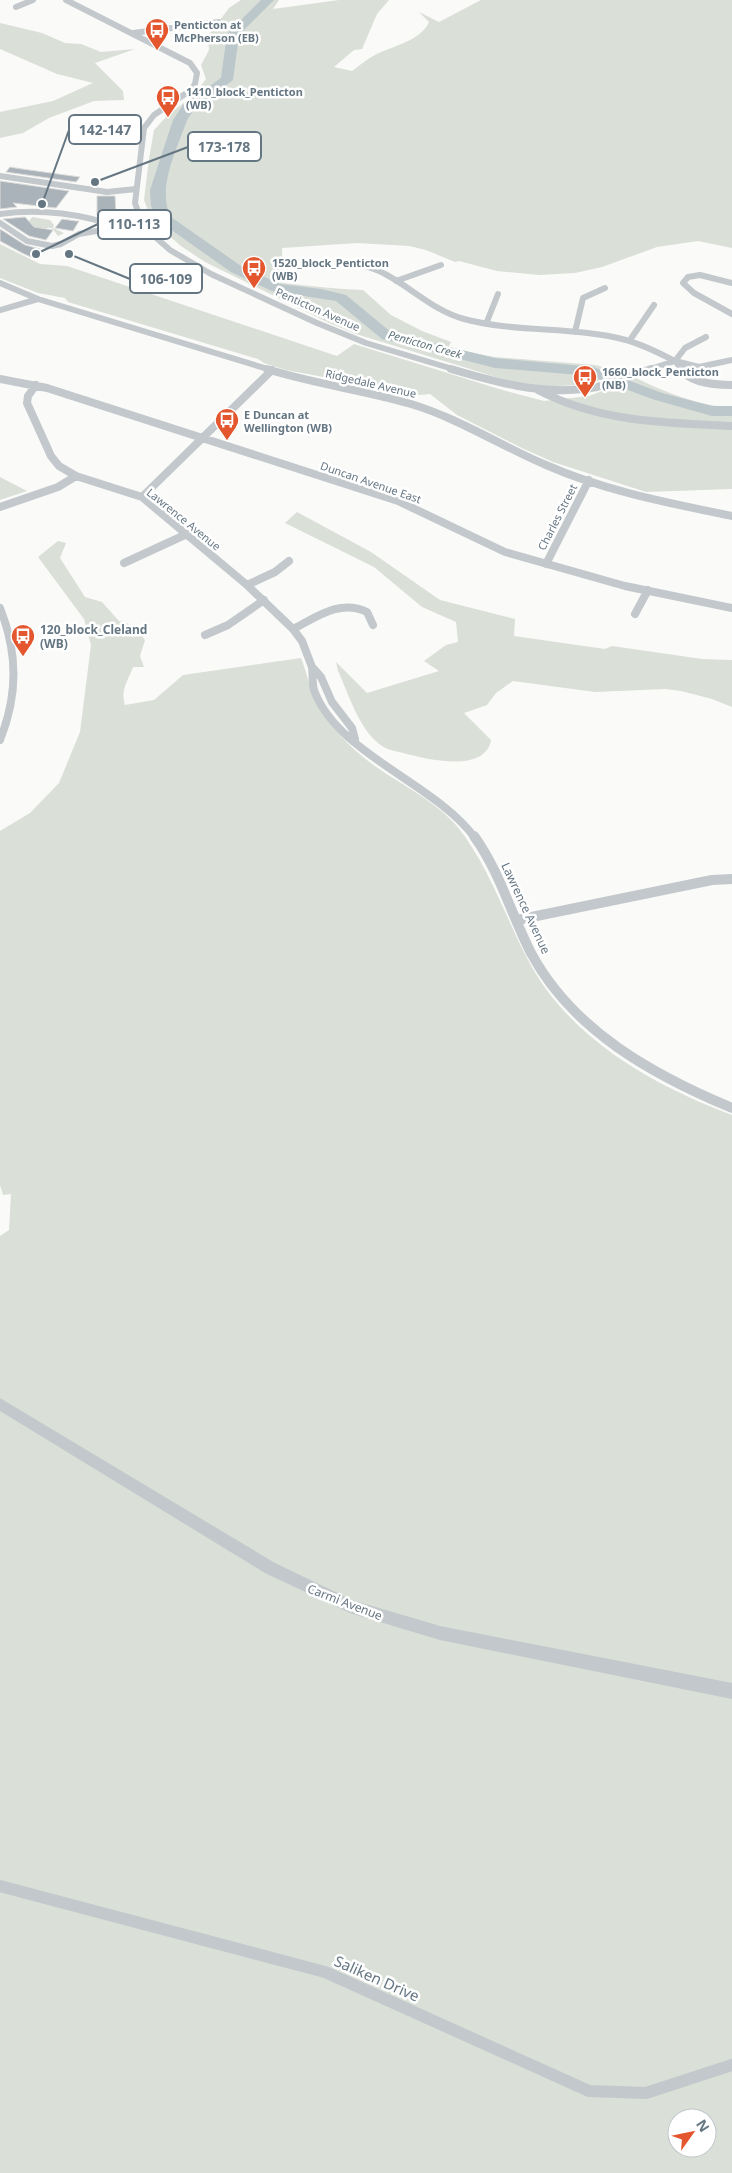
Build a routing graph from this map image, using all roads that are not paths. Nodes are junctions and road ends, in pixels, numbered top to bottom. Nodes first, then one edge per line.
1 (33, 0) edge
2 (66, 0) edge
3 (16, 7) dead end
4 (219, 22) dead end
5 (132, 33) junction
6 (0, 176) edge
7 (136, 189) junction
8 (0, 214) edge
9 (0, 223) edge
10 (143, 223) junction
11 (122, 228) junction
12 (353, 262) dead end
13 (441, 265) dead end
14 (396, 281) junction
15 (732, 283) edge
16 (0, 284) edge
17 (605, 288) dead end
18 (498, 294) dead end
19 (38, 298) junction
20 (654, 305) dead end
21 (0, 310) edge
22 (732, 314) edge
23 (486, 324) junction
24 (575, 332) junction
25 (706, 337) dead end
26 (630, 340) junction
27 (732, 360) edge
28 (675, 361) junction
29 (272, 370) junction
30 (0, 378) edge
31 (36, 385) junction
32 (732, 385) edge
33 (537, 390) junction
34 (732, 426) edge
35 (202, 438) junction
36 (76, 476) junction
37 (589, 480) junction
38 (142, 497) junction
39 (0, 507) edge
40 (732, 516) edge
41 (187, 534) junction
42 (289, 561) dead end
43 (124, 563) dead end
44 (546, 564) junction
45 (247, 585) junction
46 (648, 590) junction
47 (264, 600) junction
48 (0, 608) edge
49 (732, 608) edge
50 (636, 614) dead end
51 (373, 626) dead end
52 (293, 629) junction
53 (205, 635) dead end
54 (0, 740) edge
55 (732, 879) edge
56 (517, 920) junction
57 (732, 1108) edge
58 (0, 1404) edge
59 (732, 1691) edge
60 (0, 1886) edge
61 (732, 2065) edge

1 - 3 street
2 - 5 street, Penticton Avenue
4 - 5 street
5 - 7 street, Penticton Avenue
6 - 7 street
7 - 10 street, Penticton Avenue
8 - 11 street
9 - 11 street
10 - 11 street
10 - 33 street, Penticton Avenue
12 - 14 street
13 - 14 street
14 - 23 street
15 - 22 street
16 - 19 street, Ridgedale Avenue
17 - 24 street
18 - 23 street
19 - 21 street
19 - 29 street, Ridgedale Avenue
20 - 26 street
23 - 24 street
24 - 26 street
25 - 28 street
26 - 28 street
27 - 28 street
28 - 32 street
28 - 33 street
29 - 35 street
29 - 37 street, Ridgedale Avenue
30 - 31 street, Duncan Avenue East
31 - 35 street, Duncan Avenue East
31 - 36 street, Lawrence Avenue
33 - 34 street, Penticton Avenue
35 - 38 street
35 - 44 street, Duncan Avenue East
36 - 38 street, Lawrence Avenue
36 - 39 street
37 - 40 street, Ridgedale Avenue
37 - 44 street, Charles Street
38 - 41 street, Lawrence Avenue
41 - 43 street
41 - 45 street, Lawrence Avenue
42 - 45 street
44 - 46 street, Duncan Avenue East
45 - 47 street, Lawrence Avenue
46 - 49 street, Duncan Avenue East
46 - 50 street
47 - 52 street, Lawrence Avenue
47 - 53 street
48 - 54 street
51 - 52 street
52 - 56 street, Lawrence Avenue
55 - 56 street
56 - 57 street, Lawrence Avenue
58 - 59 street, Carmi Avenue
60 - 61 street, Saliken Drive

